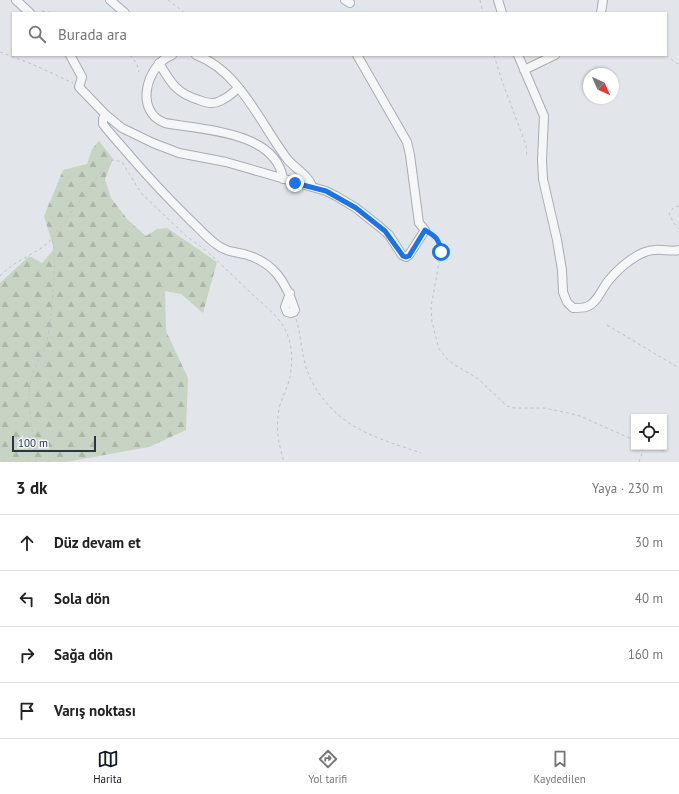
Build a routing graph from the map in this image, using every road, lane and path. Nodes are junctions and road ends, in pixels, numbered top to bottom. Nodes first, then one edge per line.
1 (16, 0) edge
2 (110, 0) edge
3 (168, 0) edge
4 (480, 0) edge
5 (498, 0) edge
6 (603, 0) edge
7 (42, 11) dead end
8 (29, 12) edge
9 (48, 12) edge
10 (125, 12) edge
11 (184, 12) edge
12 (483, 12) edge
13 (502, 12) edge
14 (601, 12) edge
15 (0, 52) edge
16 (71, 56) edge
17 (131, 56) edge
18 (170, 56) edge
19 (198, 56) edge
20 (358, 56) edge
21 (494, 56) edge
22 (518, 56) edge
23 (554, 56) edge
24 (667, 56) edge
25 (159, 63) junction
26 (679, 65) edge
27 (524, 70) junction
28 (139, 72) dead end
29 (80, 86) junction
30 (238, 88) junction
31 (105, 114) junction
32 (527, 157) dead end
33 (283, 179) junction
34 (312, 187) junction
35 (679, 206) edge
36 (679, 229) edge
37 (425, 230) junction
38 (51, 240) junction
39 (679, 250) edge
40 (0, 276) edge
41 (294, 312) joint
42 (607, 325) dead end
43 (679, 368) edge
44 (631, 439) edge
45 (643, 450) edge
46 (661, 450) edge
47 (664, 451) dead end
48 (421, 453) dead end
49 (36, 462) edge
50 (284, 462) edge
51 (639, 462) edge

1 - 8 street
2 - 10 street
3 - 11 path
4 - 12 path
5 - 13 street
6 - 14 street
7 - 9 path
15 - 29 path
16 - 29 street
17 - 28 path
18 - 25 street
19 - 30 street
20 - 37 street
21 - 32 path
22 - 27 street
23 - 27 street
24 - 26 path
25 - 30 street
25 - 33 street
27 - 39 street
29 - 31 street
30 - 34 street
31 - 33 street
31 - 41 street
33 - 34 street
34 - 37 street
35 - 36 path
37 - 44 path
38 - 40 path
38 - 49 path
38 - 50 path
41 - 48 path
42 - 43 path
45 - 51 path
46 - 47 path

